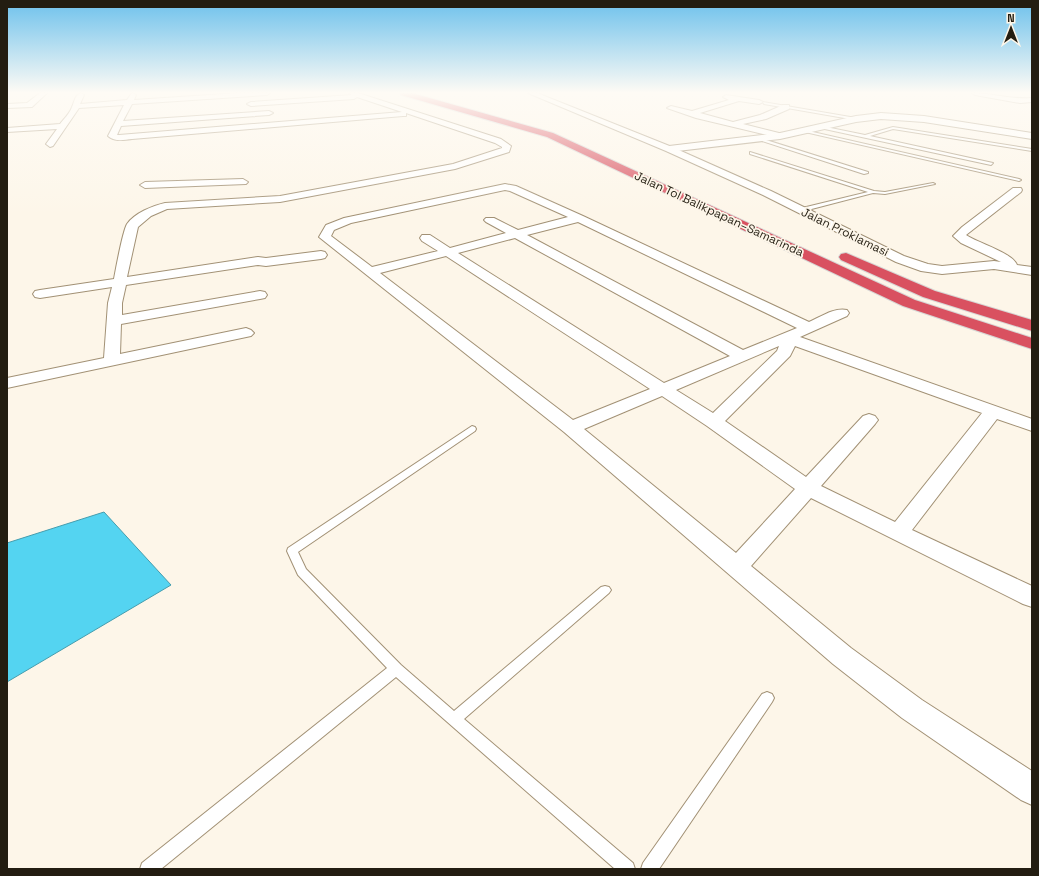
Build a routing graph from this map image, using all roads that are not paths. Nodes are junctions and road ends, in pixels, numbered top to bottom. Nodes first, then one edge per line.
1 (57, 134) edge
2 (113, 134) edge
3 (169, 134) edge
4 (476, 134) edge
5 (546, 134) edge
6 (570, 134) edge
7 (632, 134) edge
8 (771, 134) edge
9 (790, 134) edge
10 (815, 134) edge
11 (851, 134) edge
12 (875, 134) edge
13 (930, 134) edge
14 (1018, 134) edge
15 (780, 136) junction
16 (1032, 136) edge
17 (865, 137) junction
18 (760, 139) junction
19 (50, 144) dead end
20 (494, 148) dead end
21 (483, 149) dead end
22 (669, 149) junction
23 (1032, 150) edge
24 (751, 153) dead end
25 (991, 164) dead end
26 (866, 173) dead end
27 (933, 184) dead end
28 (145, 185) dead end
29 (1018, 185) joint
30 (873, 192) junction
31 (711, 197) dead end
32 (227, 204) junction
33 (800, 210) junction
34 (579, 218) junction
35 (490, 220) dead end
36 (517, 234) junction
37 (426, 238) dead end
38 (448, 252) junction
39 (834, 252) dead end
40 (321, 255) dead end
41 (1014, 267) junction
42 (1032, 271) edge
43 (370, 272) junction
44 (120, 282) junction
45 (40, 294) dead end
46 (260, 295) dead end
47 (842, 313) dead end
48 (114, 321) junction
49 (1032, 326) edge
50 (809, 328) junction
51 (246, 333) dead end
52 (787, 338) junction
53 (1032, 344) edge
54 (742, 356) junction
55 (112, 360) junction
56 (7, 383) edge
57 (662, 389) junction
58 (993, 412) junction
59 (869, 420) dead end
60 (714, 422) junction
61 (1032, 425) edge
62 (571, 428) junction
63 (472, 429) dead end
64 (808, 488) junction
65 (898, 533) junction
66 (736, 568) junction
67 (605, 590) dead end
68 (1032, 597) edge
69 (396, 669) junction
70 (767, 698) dead end
71 (454, 719) junction
72 (1032, 789) edge
73 (148, 869) edge
74 (628, 869) edge
75 (649, 869) edge

1 - 19 street
2 - 3 street
4 - 32 street
5 - 53 highway, Jalan Tol Balikpapan–Samarinda
6 - 31 highway, Jalan Tol Balikpapan–Samarinda
7 - 22 street, Jalan Proklamasi
8 - 15 street
9 - 15 street, Jalan Proklamasi
10 - 29 lane
11 - 17 lane
12 - 17 lane
13 - 23 lane
14 - 16 street, Jalan Proklamasi
15 - 18 street, Jalan Proklamasi
17 - 25 lane
18 - 22 street, Jalan Proklamasi
18 - 26 lane
20 - 21 street
22 - 33 street, Jalan Proklamasi
24 - 30 lane
27 - 30 lane
28 - 32 street
29 - 41 street
30 - 33 lane
32 - 44 street
33 - 41 street, Jalan Proklamasi
34 - 36 street
34 - 43 street
34 - 50 street
35 - 36 street
36 - 38 street
36 - 54 street
37 - 38 street
38 - 43 street
38 - 57 street
39 - 49 highway
40 - 44 street
41 - 42 street, Jalan Proklamasi
43 - 62 street
44 - 45 street
44 - 48 street
46 - 48 street
47 - 50 street
48 - 55 street
50 - 52 street
51 - 55 street
52 - 54 street
52 - 58 street
52 - 60 street
54 - 57 street
55 - 56 street
57 - 60 street
57 - 62 street
58 - 61 street
58 - 65 street
59 - 64 street
60 - 64 street
62 - 66 street
63 - 69 lane
64 - 65 street
64 - 66 street
65 - 68 street
66 - 72 street
67 - 71 lane
69 - 71 lane
69 - 73 lane
70 - 75 lane
71 - 74 lane

